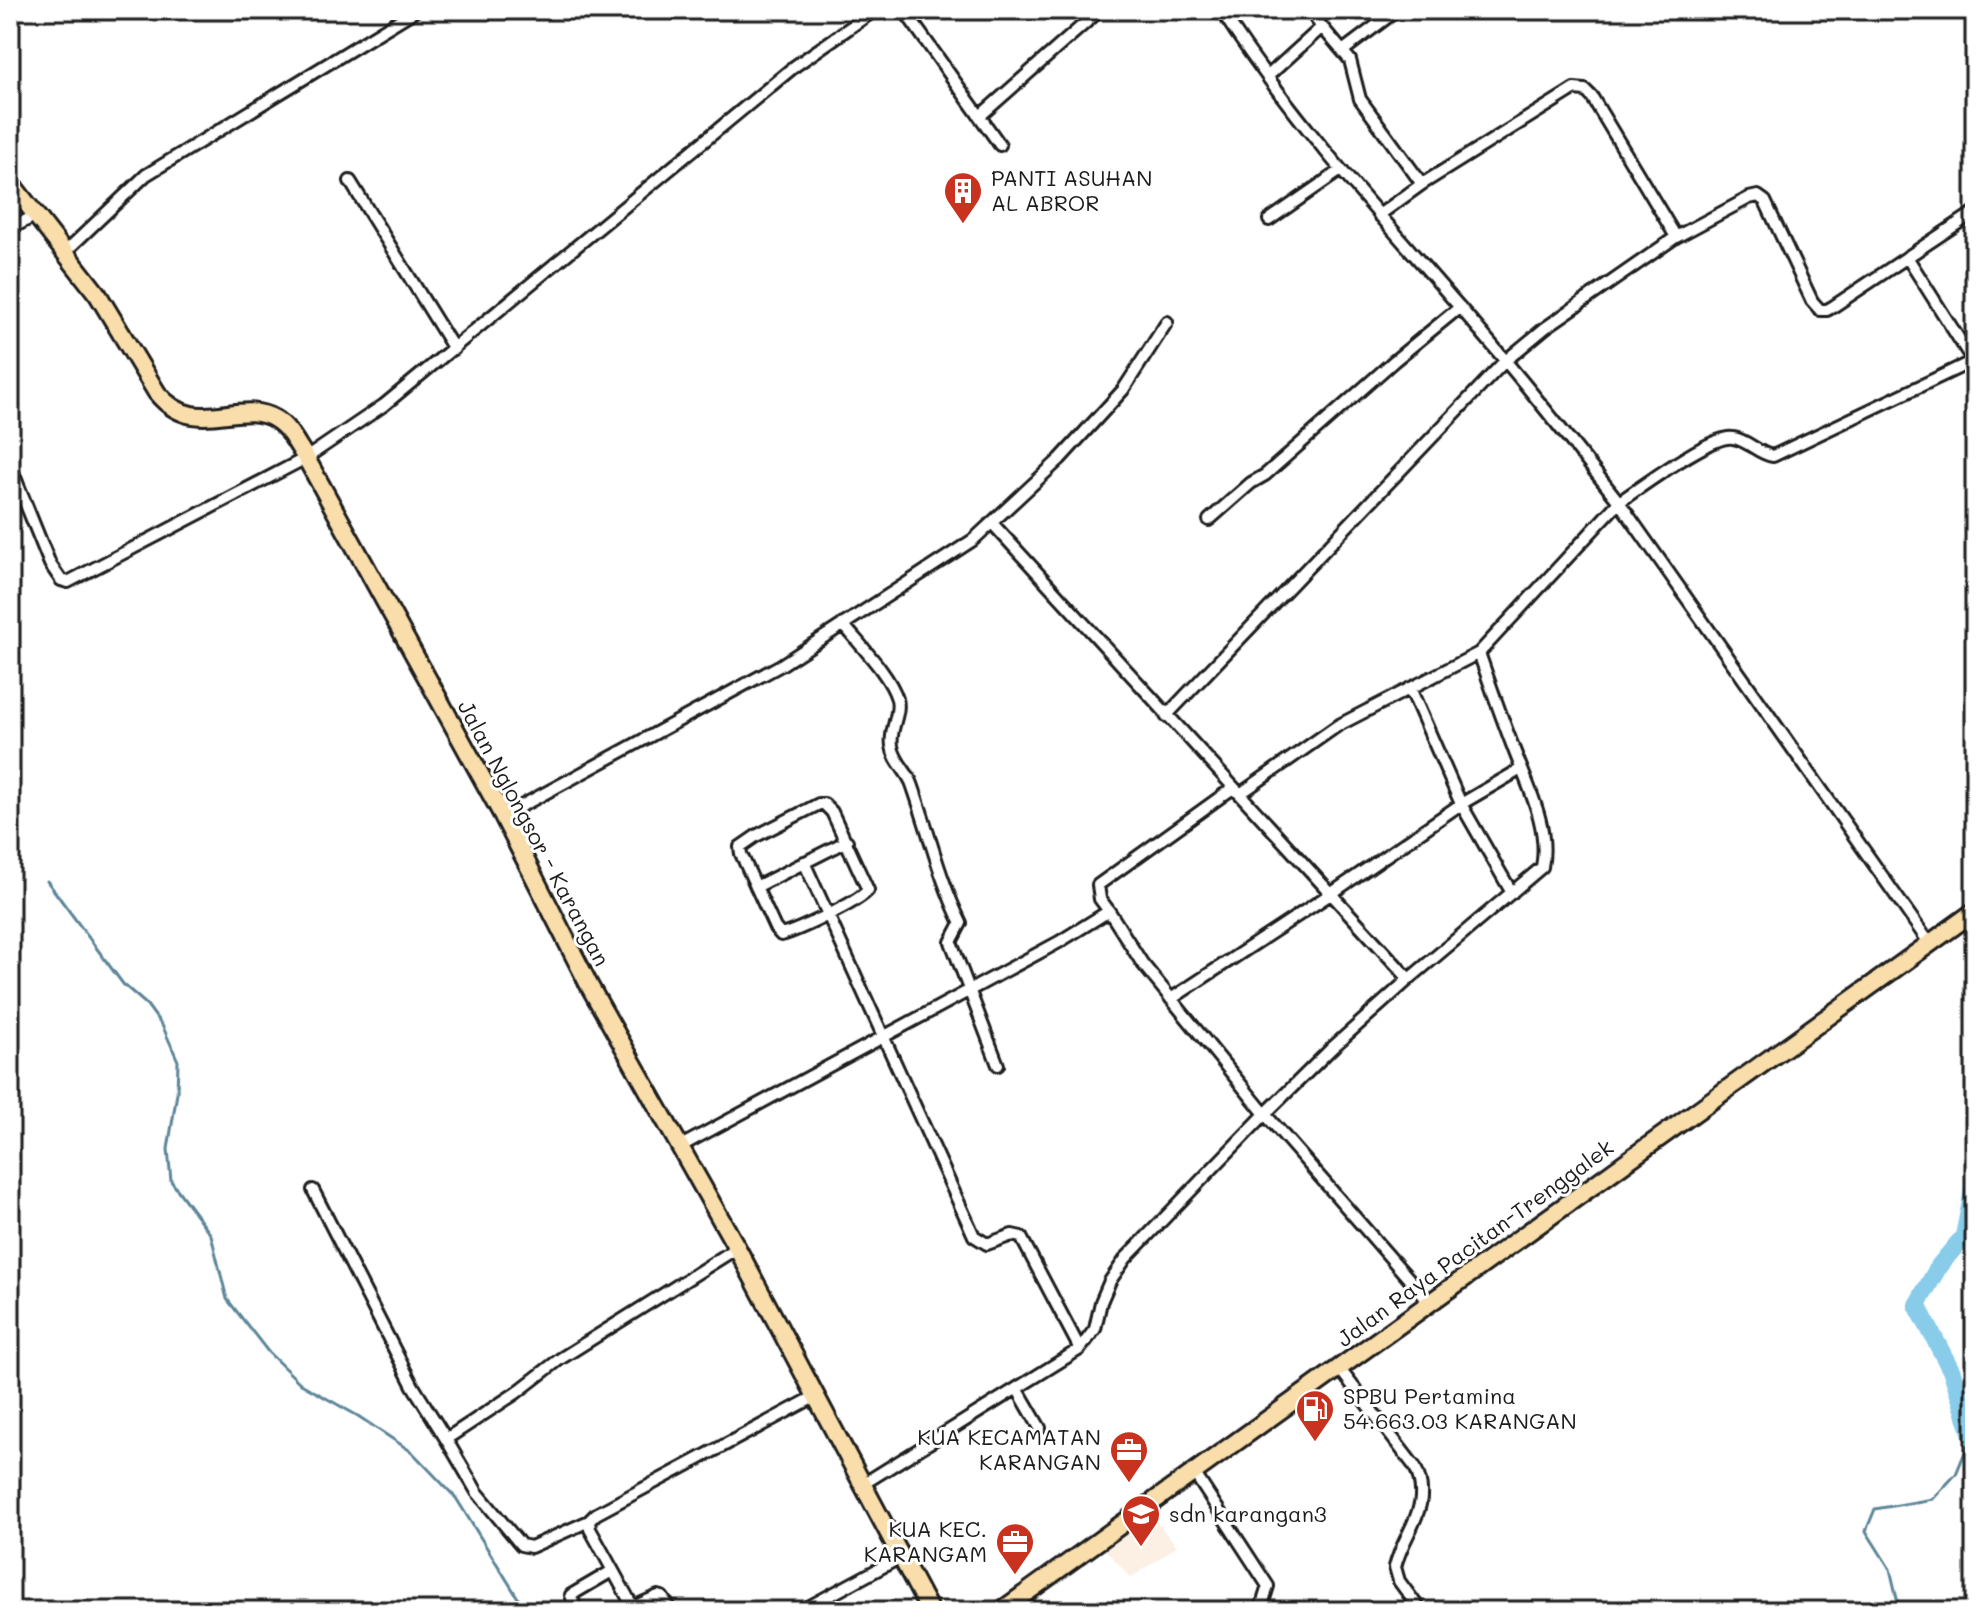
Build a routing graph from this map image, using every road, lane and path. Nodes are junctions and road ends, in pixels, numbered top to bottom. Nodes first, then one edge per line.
1 (416, 10) edge
2 (875, 10) edge
3 (904, 10) edge
4 (1100, 10) edge
5 (1221, 10) edge
6 (1309, 10) edge
7 (1397, 10) edge
8 (1322, 27) junction
9 (1344, 50) junction
10 (1268, 76) junction
11 (980, 116) junction
12 (1000, 145) dead end
13 (1341, 170) junction
14 (350, 181) dead end
15 (10, 182) edge
16 (1422, 184) junction
17 (1975, 212) edge
18 (36, 215) junction
19 (1379, 215) junction
20 (1269, 220) dead end
21 (10, 229) edge
22 (1676, 237) junction
23 (68, 257) junction
24 (1907, 257) junction
25 (1460, 307) junction
26 (1167, 322) dead end
27 (454, 349) junction
28 (1974, 360) edge
29 (1504, 362) junction
30 (306, 458) junction
31 (10, 465) edge
32 (1619, 502) junction
33 (1209, 520) dead end
34 (992, 523) junction
35 (843, 624) junction
36 (1479, 653) junction
37 (1410, 688) junction
38 (1166, 716) junction
39 (1521, 769) junction
40 (1236, 791) junction
41 (1461, 804) junction
42 (503, 816) junction
43 (847, 841) junction
44 (804, 862) junction
45 (756, 887) junction
46 (1332, 893) junction
47 (1512, 893) junction
48 (1109, 911) junction
49 (1975, 911) edge
50 (828, 915) junction
51 (1930, 944) junction
52 (1409, 979) junction
53 (970, 989) junction
54 (1171, 999) junction
55 (882, 1036) junction
56 (998, 1065) dead end
57 (1265, 1114) junction
58 (681, 1146) junction
59 (313, 1190) dead end
60 (737, 1248) junction
61 (1429, 1302) junction
62 (1080, 1349) junction
63 (1339, 1368) junction
64 (1018, 1390) junction
65 (816, 1396) junction
66 (1040, 1428) dead end
67 (446, 1439) junction
68 (1195, 1474) junction
69 (863, 1484) junction
70 (589, 1521) junction
71 (899, 1558) junction
72 (612, 1571) junction
73 (577, 1611) edge
74 (672, 1611) edge
75 (801, 1611) edge
76 (930, 1611) edge
77 (1001, 1611) edge
78 (1267, 1611) edge
79 (1421, 1611) edge

1 - 23 street
2 - 27 street
3 - 11 street
4 - 11 street
5 - 10 street
6 - 8 street
7 - 9 street
8 - 9 street
8 - 10 street
9 - 16 street
10 - 13 street
11 - 12 street
13 - 19 street
13 - 20 street
14 - 27 street
15 - 18 highway, Jalan Nglongsor - Karangan
16 - 19 street
16 - 22 street
17 - 24 street
18 - 21 street
18 - 23 highway, Jalan Nglongsor - Karangan
19 - 25 street
22 - 24 street
22 - 29 street
23 - 30 highway, Jalan Nglongsor - Karangan
24 - 28 street
25 - 29 street
25 - 33 street
26 - 34 street
27 - 30 street
28 - 32 street
29 - 32 street
29 - 38 street
30 - 31 street
30 - 42 highway, Jalan Nglongsor - Karangan
32 - 36 street
32 - 51 street
34 - 35 street
34 - 38 street
35 - 42 street
35 - 53 street
36 - 37 street
36 - 39 street
37 - 40 street
37 - 41 street
38 - 40 street
39 - 41 street
39 - 47 street
40 - 46 street
40 - 48 street
41 - 46 street
41 - 47 street
42 - 58 highway, Jalan Nglongsor - Karangan
43 - 44 street
43 - 45 street
43 - 50 street
44 - 45 street
44 - 50 street
45 - 50 street
46 - 52 street
46 - 54 street
47 - 52 street
48 - 53 street
48 - 54 street
49 - 51 highway, Jalan Raya Pacitan-Trenggalek
50 - 55 street
51 - 61 highway, Jalan Raya Pacitan-Trenggalek
52 - 57 street
53 - 55 street
53 - 56 street
54 - 57 street
55 - 58 street
55 - 62 street
57 - 61 street
57 - 62 street
58 - 60 highway, Jalan Nglongsor - Karangan
59 - 67 street
60 - 65 highway, Jalan Nglongsor - Karangan
60 - 67 street
61 - 63 highway, Jalan Raya Pacitan-Trenggalek
62 - 64 street
63 - 68 highway, Jalan Raya Pacitan-Trenggalek
63 - 79 street
64 - 66 street
64 - 69 street
65 - 69 highway, Jalan Nglongsor - Karangan
65 - 70 street
67 - 70 street
68 - 77 highway, Jalan Raya Pacitan-Trenggalek
68 - 78 street
69 - 71 highway, Jalan Nglongsor - Karangan
70 - 72 street
71 - 75 street
71 - 76 highway, Jalan Nglongsor - Karangan
72 - 73 street
72 - 74 street

